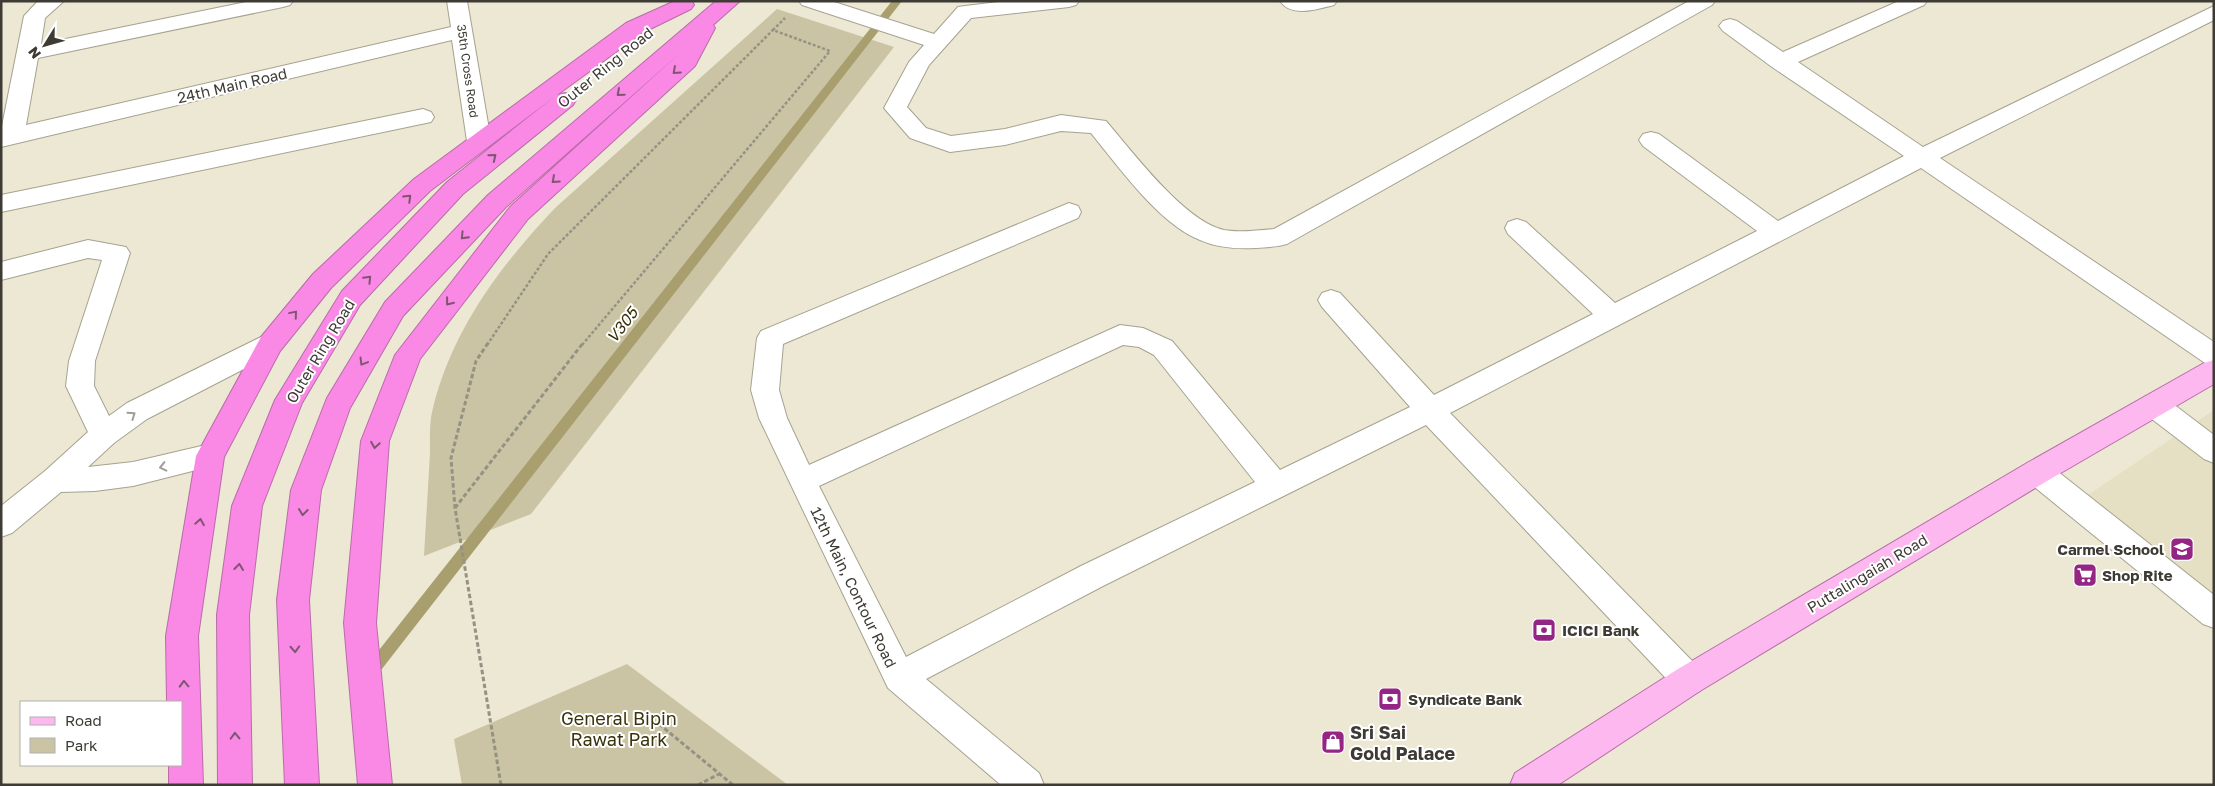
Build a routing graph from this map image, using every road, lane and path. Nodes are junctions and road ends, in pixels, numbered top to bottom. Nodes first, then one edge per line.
1 (54, 1) edge
2 (284, 1) edge
3 (458, 1) edge
4 (809, 1) edge
5 (1069, 1) edge
6 (1290, 1) edge
7 (1327, 1) edge
8 (1705, 1) edge
9 (1917, 1) edge
10 (704, 6) edge
11 (2214, 12) edge
12 (790, 13) dead end
13 (1730, 26) dead end
14 (773, 30) junction
15 (463, 32) junction
16 (938, 42) junction
17 (28, 53) junction
18 (1780, 62) junction
19 (423, 117) dead end
20 (7, 137) edge
21 (1651, 140) dead end
22 (479, 141) junction
23 (1922, 158) junction
24 (1, 204) edge
25 (1069, 212) dead end
26 (1517, 228) dead end
27 (1776, 232) junction
28 (1, 271) edge
29 (1331, 300) dead end
30 (1612, 316) junction
31 (270, 344) junction
32 (2214, 356) edge
33 (2214, 371) edge
34 (2154, 406) junction
35 (1430, 410) junction
36 (104, 434) junction
37 (2214, 450) edge
38 (210, 456) junction
39 (2037, 472) junction
40 (55, 480) junction
41 (802, 481) junction
42 (1276, 487) junction
43 (455, 508) junction
44 (1, 524) edge
45 (2214, 614) edge
46 (899, 677) junction
47 (1690, 680) junction
48 (659, 724) dead end
49 (719, 774) junction
50 (186, 785) edge
51 (235, 785) edge
52 (302, 785) edge
53 (375, 785) edge
54 (501, 785) edge
55 (698, 785) edge
56 (733, 785) edge
57 (1027, 785) edge
58 (1527, 785) edge

1 - 17 street
2 - 17 street
3 - 15 street, 35th Cross Road
4 - 16 street
5 - 16 street
6 - 7 street
8 - 16 street
9 - 18 street
10 - 22 highway
51 -> 10 highway, Outer Ring Road
10 -> 52 highway, Outer Ring Road
10 -> 53 highway
11 - 23 street
12 - 14 path
13 - 18 street
14 - 43 path
14 - 43 path
15 - 20 street, 24th Main Road
15 - 22 street, 35th Cross Road
17 - 20 street
18 - 23 street
19 - 24 street
21 - 27 street
31 -> 22 highway
23 - 27 street
23 - 32 street
25 - 41 street, 12th Main, Contour Road
26 - 30 street
27 - 30 street
28 - 36 street
29 - 35 street
30 - 35 street
36 -> 31 street
31 - 38 highway
33 - 34 main road, Puttalingaiah Road
34 - 37 street
34 - 39 main road, Puttalingaiah Road
35 - 42 street
35 - 47 street
36 - 40 street
38 -> 40 street
50 -> 38 highway
39 - 45 street
39 - 47 main road, Puttalingaiah Road
40 - 44 street
41 - 42 street
41 - 46 street, 12th Main, Contour Road
42 - 46 street
43 - 54 path
46 - 57 street, 12th Main, Contour Road
47 - 58 main road, Puttalingaiah Road
48 - 49 path
49 - 55 path
49 - 56 path

